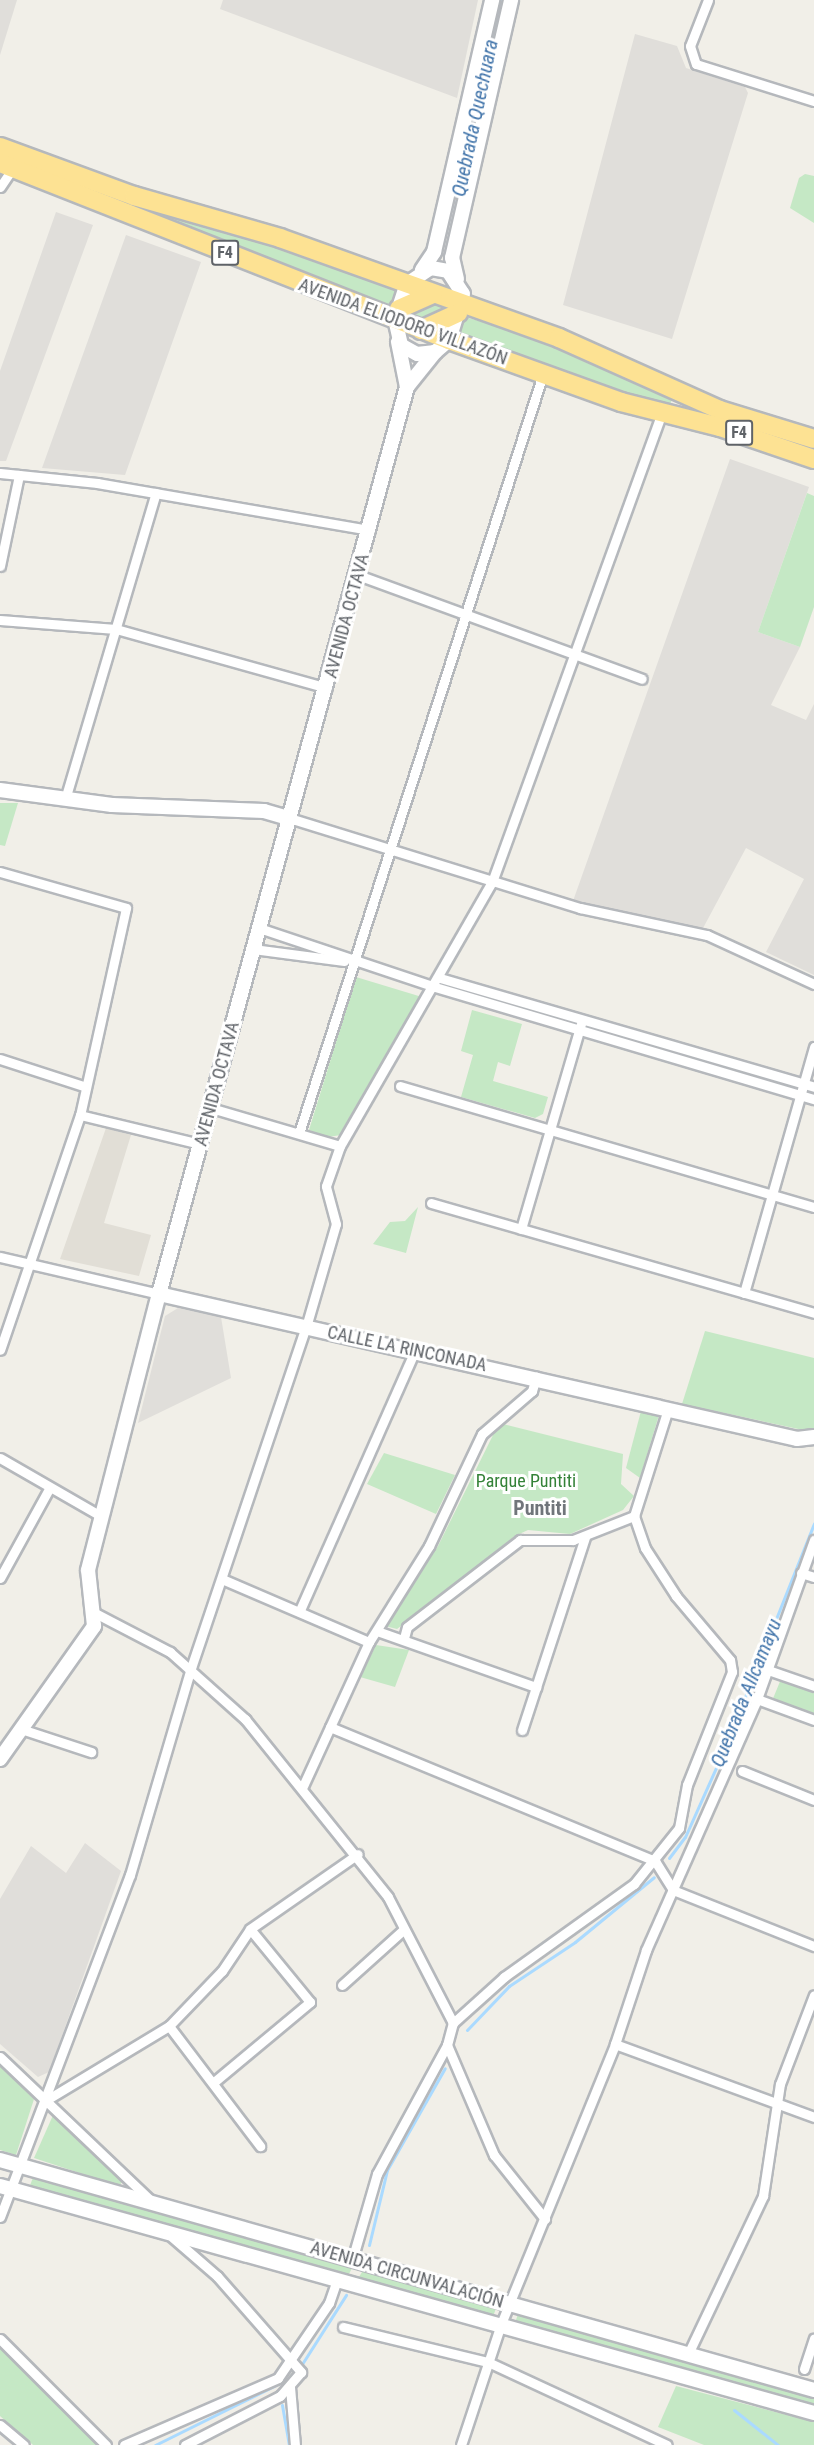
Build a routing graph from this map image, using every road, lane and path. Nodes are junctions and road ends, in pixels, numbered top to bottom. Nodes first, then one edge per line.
1 (492, 0) edge
2 (511, 0) edge
3 (708, 0) edge
4 (814, 101) edge
5 (0, 147) edge
6 (7, 166) edge
7 (0, 187) edge
8 (422, 270) junction
9 (457, 279) junction
10 (407, 284) junction
11 (433, 294) junction
12 (459, 309) junction
13 (397, 322) junction
14 (421, 330) junction
15 (442, 346) junction
16 (543, 374) junction
17 (407, 387) junction
18 (662, 413) junction
19 (814, 439) edge
20 (814, 459) edge
21 (0, 473) edge
22 (19, 475) junction
23 (156, 493) junction
24 (370, 530) junction
25 (0, 566) edge
26 (358, 575) junction
27 (466, 614) junction
28 (0, 620) edge
29 (116, 629) junction
30 (576, 653) junction
31 (642, 679) dead end
32 (327, 688) junction
33 (0, 790) edge
34 (66, 796) junction
35 (289, 818) junction
36 (392, 850) junction
37 (0, 872) edge
38 (492, 882) junction
39 (259, 928) junction
40 (253, 949) junction
41 (355, 962) junction
42 (440, 978) junction
43 (814, 984) edge
44 (435, 987) junction
45 (582, 1019) junction
46 (580, 1029) junction
47 (814, 1047) edge
48 (0, 1059) edge
49 (809, 1085) edge
50 (400, 1086) dead end
51 (86, 1087) junction
52 (801, 1095) junction
53 (814, 1099) edge
54 (211, 1108) junction
55 (80, 1115) junction
56 (549, 1130) junction
57 (299, 1133) junction
58 (200, 1144) junction
59 (340, 1146) junction
60 (775, 1196) junction
61 (431, 1203) dead end
62 (814, 1208) edge
63 (521, 1228) junction
64 (0, 1257) edge
65 (30, 1263) junction
66 (744, 1293) junction
67 (159, 1294) junction
68 (814, 1313) edge
69 (306, 1327) junction
70 (0, 1350) edge
71 (415, 1350) junction
72 (536, 1377) junction
73 (668, 1408) junction
74 (814, 1437) edge
75 (0, 1458) edge
76 (49, 1489) junction
77 (101, 1516) junction
78 (634, 1516) junction
79 (585, 1537) junction
80 (814, 1540) edge
81 (801, 1573) junction
82 (814, 1577) edge
83 (0, 1578) edge
84 (222, 1579) junction
85 (300, 1610) junction
86 (95, 1613) junction
87 (377, 1631) junction
88 (404, 1638) junction
89 (369, 1642) junction
90 (191, 1668) junction
91 (768, 1670) junction
92 (814, 1686) edge
93 (536, 1687) junction
94 (757, 1699) junction
95 (814, 1720) edge
96 (330, 1727) junction
97 (21, 1729) junction
98 (522, 1730) dead end
99 (91, 1752) dead end
100 (0, 1757) edge
101 (742, 1771) dead end
102 (303, 1786) junction
103 (814, 1800) edge
104 (358, 1854) junction
105 (655, 1861) junction
106 (673, 1890) junction
107 (250, 1929) junction
108 (403, 1930) junction
109 (814, 1946) edge
110 (342, 1984) dead end
111 (814, 1995) edge
112 (453, 2023) junction
113 (169, 2026) junction
114 (615, 2044) junction
115 (447, 2045) junction
116 (0, 2057) edge
117 (214, 2082) junction
118 (47, 2099) junction
119 (776, 2104) junction
120 (814, 2117) edge
121 (260, 2146) dead end
122 (0, 2160) edge
123 (20, 2165) junction
124 (5, 2187) edge
125 (154, 2204) junction
126 (0, 2217) edge
127 (545, 2219) junction
128 (165, 2231) junction
129 (352, 2260) junction
130 (337, 2280) junction
131 (510, 2304) junction
132 (501, 2324) junction
133 (343, 2327) dead end
134 (0, 2339) edge
135 (814, 2339) edge
136 (688, 2354) junction
137 (290, 2361) junction
138 (488, 2362) junction
139 (804, 2369) dead end
140 (290, 2387) junction
141 (814, 2390) edge
142 (814, 2413) edge
143 (0, 2425) edge
144 (24, 2445) edge
145 (106, 2445) edge
146 (124, 2445) edge
147 (185, 2445) edge
148 (295, 2445) edge
149 (461, 2445) edge
150 (667, 2445) edge

1 - 8 main road
2 - 9 main road
3 - 4 street
5 - 10 highway, AVENIDA ELIODORO VILLAZÓN / F4
6 - 7 street
6 - 13 highway, AVENIDA ELIODORO VILLAZÓN / F4
8 - 9 main road
8 - 10 main road
9 - 12 main road
10 - 11 highway, AVENIDA ELIODORO VILLAZÓN / F4
10 - 13 main road
11 - 12 highway, AVENIDA ELIODORO VILLAZÓN / F4
11 - 13 highway
12 - 14 highway
12 - 15 main road
12 - 19 highway, AVENIDA ELIODORO VILLAZÓN / F4
13 - 14 highway, AVENIDA ELIODORO VILLAZÓN / F4
13 - 15 main road
13 - 17 main road, AVENIDA OCTAVA
14 - 15 highway, AVENIDA ELIODORO VILLAZÓN / F4
15 - 16 highway, AVENIDA ELIODORO VILLAZÓN / F4
15 - 17 main road, AVENIDA OCTAVA
16 - 18 highway, AVENIDA ELIODORO VILLAZÓN / F4
16 - 27 street
17 - 24 main road, AVENIDA OCTAVA
18 - 20 highway, AVENIDA ELIODORO VILLAZÓN / F4
18 - 30 street
21 - 22 street
22 - 23 street
22 - 25 street
23 - 24 street
23 - 29 street
24 - 26 main road, AVENIDA OCTAVA
26 - 27 street
26 - 32 main road, AVENIDA OCTAVA
27 - 30 street
27 - 36 street
28 - 29 street
29 - 32 street
29 - 34 street
30 - 31 street
30 - 38 street
32 - 35 main road, AVENIDA OCTAVA
33 - 34 main road
34 - 35 main road
35 - 36 street
35 - 39 main road, AVENIDA OCTAVA
36 - 38 street
36 - 41 street
37 - 51 street
38 - 42 street
38 - 43 street
39 - 40 main road, AVENIDA OCTAVA
39 - 41 street
40 - 41 street
40 - 54 main road, AVENIDA OCTAVA
41 - 44 street
41 - 57 street
42 - 44 street
42 - 45 street
44 - 46 street
44 - 59 street
45 - 46 street
45 - 49 street
46 - 52 street
46 - 56 street
47 - 49 street
48 - 51 street
49 - 52 street
50 - 56 street
51 - 55 street
52 - 53 street
52 - 60 street
54 - 57 street
54 - 58 main road, AVENIDA OCTAVA
55 - 58 street
55 - 65 street
56 - 60 street
56 - 63 street
57 - 59 street
58 - 67 main road, AVENIDA OCTAVA
59 - 69 street
60 - 62 street
60 - 66 street
61 - 63 street
63 - 66 street
64 - 65 street, CALLE LA RINCONADA
65 - 67 street, CALLE LA RINCONADA
65 - 70 street
66 - 68 street
67 - 69 main road, CALLE LA RINCONADA
67 - 77 main road, AVENIDA OCTAVA
69 - 71 main road, CALLE LA RINCONADA
69 - 84 street
71 - 72 main road, CALLE LA RINCONADA
71 - 85 street
72 - 73 main road, CALLE LA RINCONADA
72 - 87 street
73 - 74 main road, CALLE LA RINCONADA
73 - 78 street
75 - 76 street
76 - 77 street
76 - 83 street
77 - 86 main road, AVENIDA OCTAVA
78 - 79 street
78 - 105 street
79 - 88 street
79 - 93 street
80 - 81 street
81 - 82 street
81 - 91 street
84 - 85 street
84 - 90 street
85 - 89 street
86 - 90 street
86 - 97 main road, AVENIDA OCTAVA
87 - 88 street
87 - 89 street
88 - 93 street
89 - 96 street
90 - 102 street
90 - 118 street
91 - 92 street
91 - 94 street
93 - 98 street
94 - 95 street
94 - 106 street
96 - 102 street
96 - 105 street
97 - 99 street
97 - 100 main road, AVENIDA OCTAVA
101 - 103 street
102 - 104 street
104 - 107 street
104 - 108 street
105 - 106 street
105 - 112 street
106 - 109 street
106 - 114 street
107 - 113 street
107 - 117 street
108 - 110 street
108 - 112 street
111 - 119 street
112 - 115 street
113 - 117 street
113 - 118 street
114 - 119 street
114 - 127 street
115 - 127 street
115 - 129 street
116 - 118 street
117 - 121 street
118 - 123 street
118 - 125 street
119 - 120 street
119 - 136 street
122 - 123 main road, AVENIDA CIRCUNVALACIÓN
123 - 124 street
123 - 125 main road, AVENIDA CIRCUNVALACIÓN
124 - 126 street
124 - 128 main road, AVENIDA CIRCUNVALACIÓN
125 - 129 main road, AVENIDA CIRCUNVALACIÓN
127 - 131 street
128 - 130 main road, AVENIDA CIRCUNVALACIÓN
128 - 137 street
129 - 131 main road, AVENIDA CIRCUNVALACIÓN
130 - 132 main road, AVENIDA CIRCUNVALACIÓN
130 - 137 street
131 - 132 street
131 - 136 main road, AVENIDA CIRCUNVALACIÓN
132 - 138 street
132 - 142 main road, AVENIDA CIRCUNVALACIÓN
133 - 138 street
134 - 145 street
135 - 139 street
136 - 141 main road, AVENIDA CIRCUNVALACIÓN
137 - 140 street
137 - 146 street
138 - 149 street
138 - 150 street
140 - 147 street
140 - 148 street
143 - 144 street

